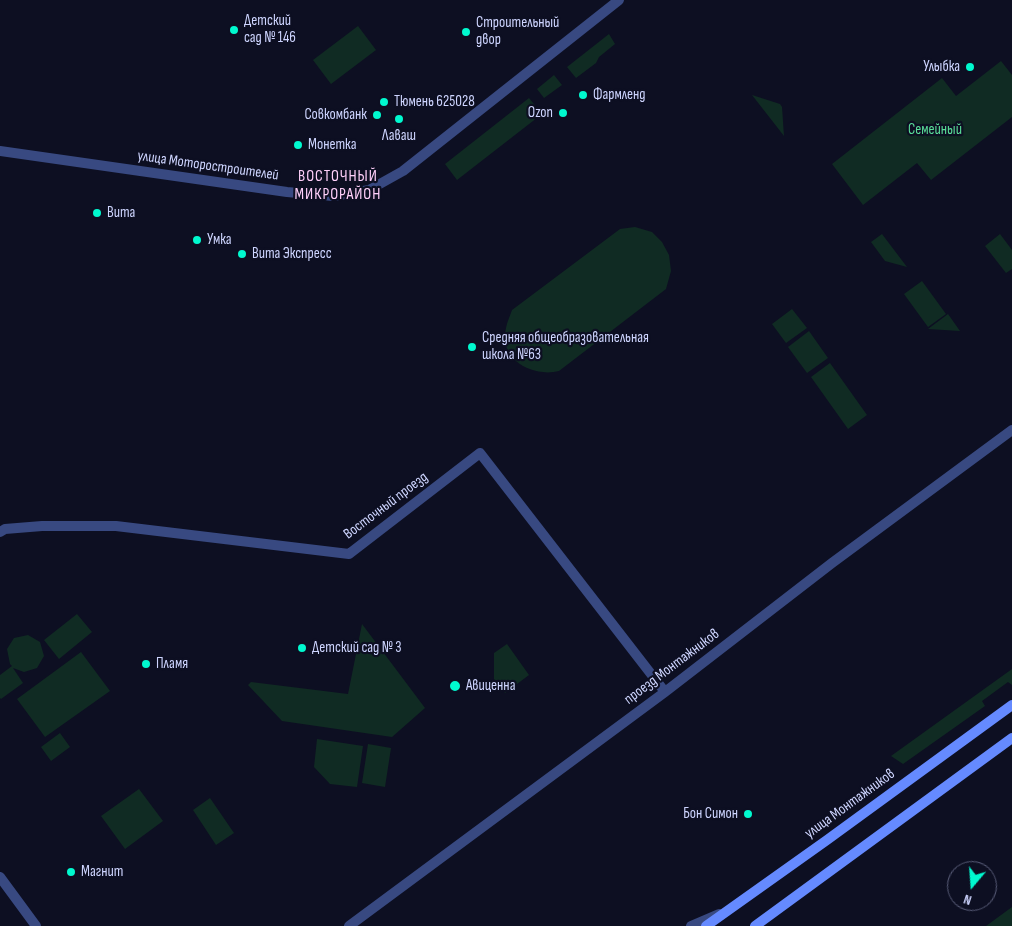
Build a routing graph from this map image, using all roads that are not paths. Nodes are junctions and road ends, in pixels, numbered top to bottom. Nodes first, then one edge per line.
1 (619, 0) edge
2 (0, 152) edge
3 (1012, 430) edge
4 (0, 532) edge
5 (665, 692) junction
6 (1012, 705) edge
7 (1012, 738) edge
8 (0, 877) edge
9 (799, 894) junction
10 (729, 909) junction
11 (36, 926) edge
12 (350, 926) edge
13 (691, 926) edge
14 (706, 926) edge
15 (755, 926) edge
16 (762, 926) edge

1 - 2 street, улица Моторостроителей
3 - 5 street, проезд Монтажников
4 - 5 street, Восточный проезд
5 - 12 street, проезд Монтажников
6 - 10 main road, улица Монтажников
7 - 9 main road
8 - 11 street
9 - 15 main road
9 - 16 street
10 - 13 street
10 - 14 main road, улица Монтажников

